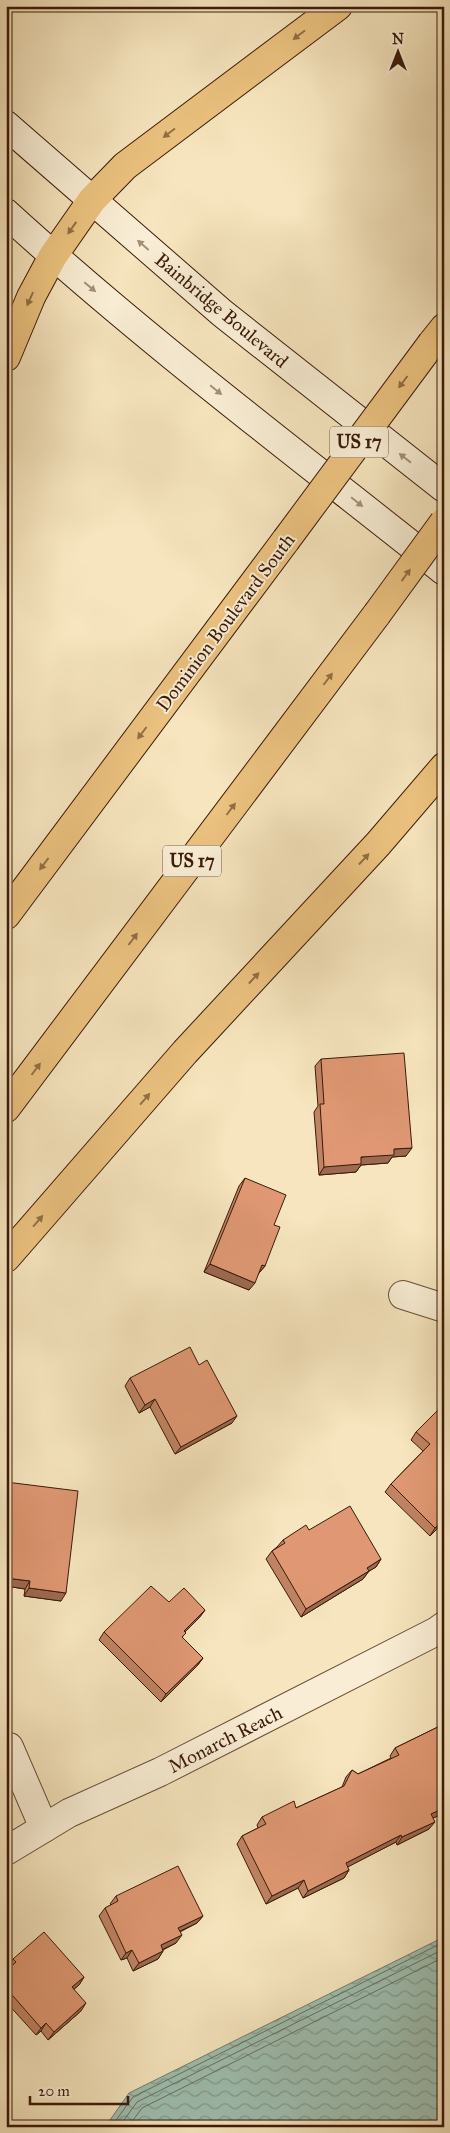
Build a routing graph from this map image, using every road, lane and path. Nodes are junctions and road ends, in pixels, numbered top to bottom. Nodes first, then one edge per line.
1 (338, 6) edge
2 (6, 126) edge
3 (92, 200) junction
4 (6, 213) edge
5 (53, 256) junction
6 (438, 336) edge
7 (6, 357) edge
8 (444, 488) edge
9 (444, 522) edge
10 (444, 571) edge
11 (444, 767) edge
12 (6, 915) edge
13 (6, 1108) edge
14 (6, 1258) edge
15 (403, 1295) dead end
16 (444, 1308) edge
17 (444, 1626) edge
18 (9, 1747) dead end
19 (44, 1828) junction
20 (6, 1851) edge

1 -> 3 highway
2 - 3 main road, Bainbridge Boulevard
3 -> 5 highway
8 -> 3 main road, Bainbridge Boulevard
4 - 5 main road
5 -> 7 highway
5 -> 10 main road
6 -> 12 highway, Dominion Boulevard South / US 17, bridge
13 -> 9 highway, US 17, bridge
14 -> 11 highway
15 - 16 main road
17 - 19 main road, Monarch Reach
18 - 19 main road
19 - 20 main road, Monarch Reach

